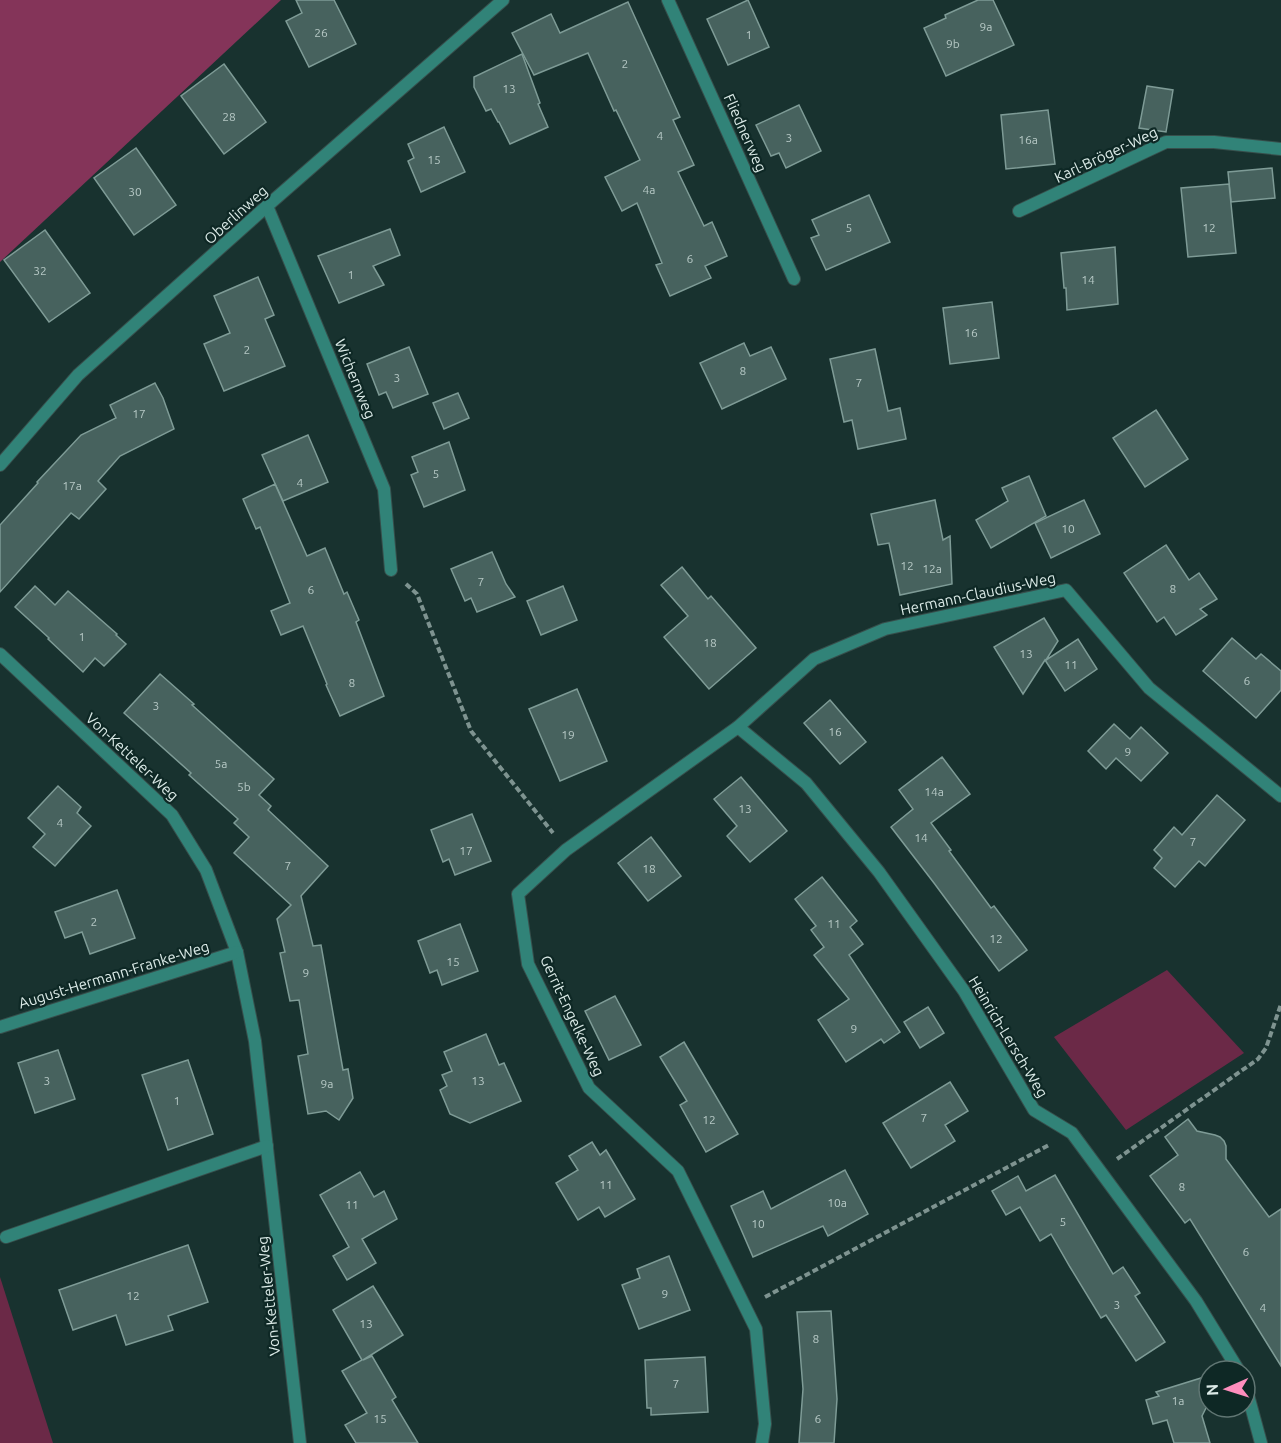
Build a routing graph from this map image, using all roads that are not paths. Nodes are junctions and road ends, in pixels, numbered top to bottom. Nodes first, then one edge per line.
1 (503, 0) edge
2 (668, 0) edge
3 (1281, 149) edge
4 (267, 206) junction
5 (1019, 211) dead end
6 (794, 279) dead end
7 (0, 465) edge
8 (391, 570) road end
9 (0, 654) edge
10 (738, 727) junction
11 (1281, 796) edge
12 (237, 952) junction
13 (0, 1027) edge
14 (267, 1146) junction
15 (6, 1238) dead end
16 (1232, 1359) edge
17 (1254, 1419) edge
18 (300, 1443) edge
19 (762, 1443) edge
20 (1261, 1443) edge

1 - 4 street, Oberlinweg
2 - 6 street, Fliednerweg
3 - 5 street, Karl-Bröger-Weg
4 - 7 street, Oberlinweg
4 - 8 street, Wichernweg
9 - 12 street, Von-Ketteler-Weg
10 - 11 street, Hermann-Claudius-Weg
10 - 16 street, Heinrich-Lersch-Weg
10 - 19 street, Gerrit-Engelke-Weg
12 - 13 street, August-Hermann-Franke-Weg
12 - 14 street, Von-Ketteler-Weg
14 - 15 street
14 - 18 street, Von-Ketteler-Weg
17 - 20 street

